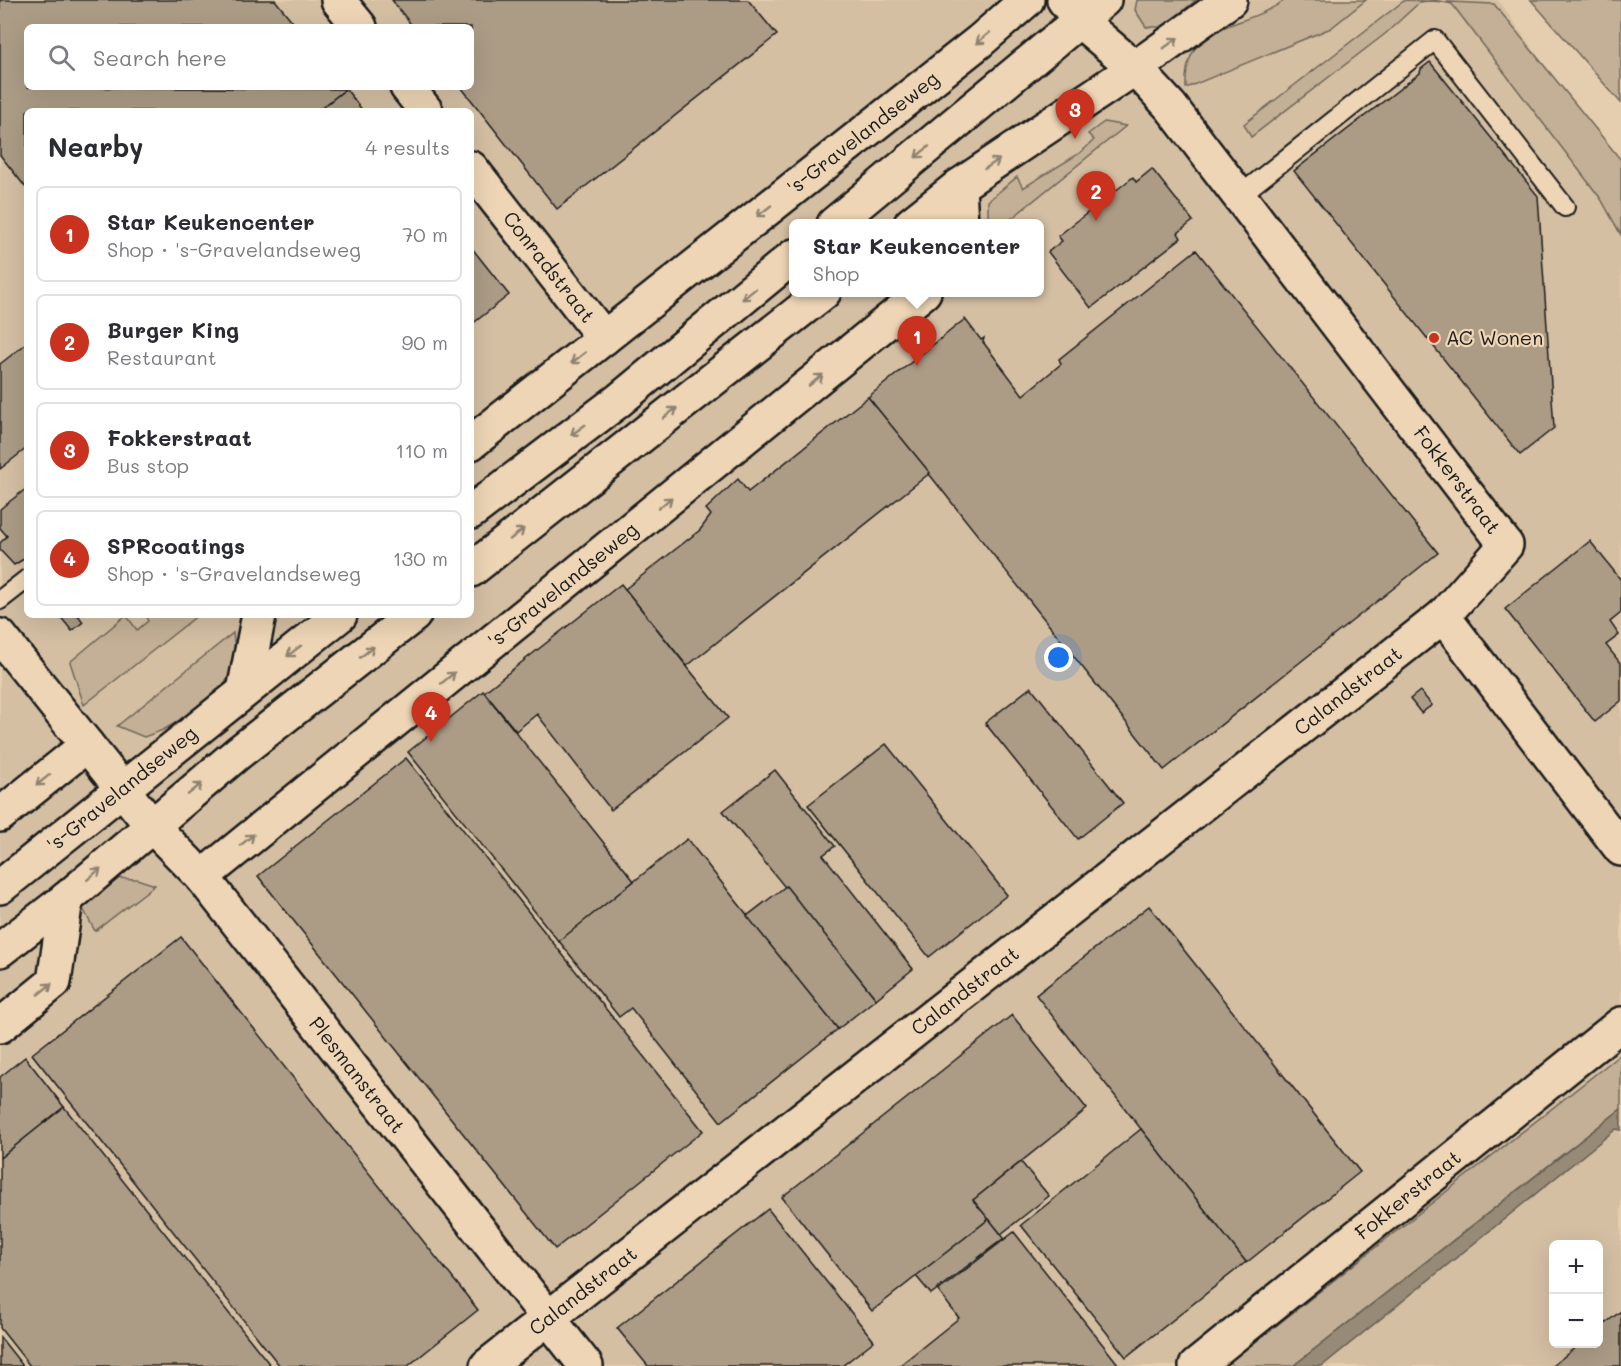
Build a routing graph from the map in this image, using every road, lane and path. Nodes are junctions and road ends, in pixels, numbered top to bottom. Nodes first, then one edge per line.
1 (338, 0) edge
2 (1027, 0) edge
3 (1230, 0) edge
4 (1083, 7) edge
5 (358, 24) edge
6 (1136, 68) junction
7 (409, 90) edge
8 (424, 108) edge
9 (474, 172) edge
10 (959, 186) junction
11 (1239, 196) junction
12 (1565, 207) dead end
13 (840, 219) edge
14 (917, 219) edge
15 (961, 219) edge
16 (789, 260) edge
17 (818, 297) edge
18 (918, 297) edge
19 (604, 338) junction
20 (474, 441) edge
21 (474, 510) edge
22 (474, 568) edge
23 (24, 581) edge
24 (0, 600) edge
25 (1443, 616) junction
26 (258, 618) edge
27 (336, 618) edge
28 (410, 618) edge
29 (0, 636) edge
30 (244, 691) junction
31 (87, 745) junction
32 (122, 788) junction
33 (0, 815) edge
34 (151, 825) junction
35 (1621, 849) edge
36 (202, 877) junction
37 (0, 887) edge
38 (66, 899) junction
39 (0, 950) edge
40 (1621, 1024) edge
41 (0, 1026) edge
42 (548, 1317) junction
43 (1201, 1364) edge
44 (487, 1366) edge
45 (586, 1366) edge

1 - 5 street
2 -> 19 street, 's-Gravelandseweg
6 -> 3 street
4 - 6 street
4 -> 13 street
10 -> 6 street
6 - 11 street, Fokkerstraat
7 - 8 street
9 - 19 street, Conradstraat
10 - 14 street
10 - 15 street
11 - 12 lane
11 - 25 street, Fokkerstraat
16 -> 21 street
22 -> 17 street
36 -> 18 street, 's-Gravelandseweg
19 -> 20 street, 's-Gravelandseweg
23 - 24 lane
25 - 35 street
25 - 42 street, Calandstraat
26 - 30 street
27 -> 30 street, 's-Gravelandseweg
34 -> 28 street
29 - 31 street, Plesmanstraat
30 - 32 street, 's-Gravelandseweg
31 - 32 street, Plesmanstraat
31 -> 33 street
32 - 34 street, Plesmanstraat
32 - 37 street, 's-Gravelandseweg
34 - 36 street, Plesmanstraat
38 -> 34 street
36 - 42 street, Plesmanstraat
38 - 39 street
41 -> 38 street
40 - 43 street, Fokkerstraat
42 - 44 street, Calandstraat
42 - 45 street, Plesmanstraat

